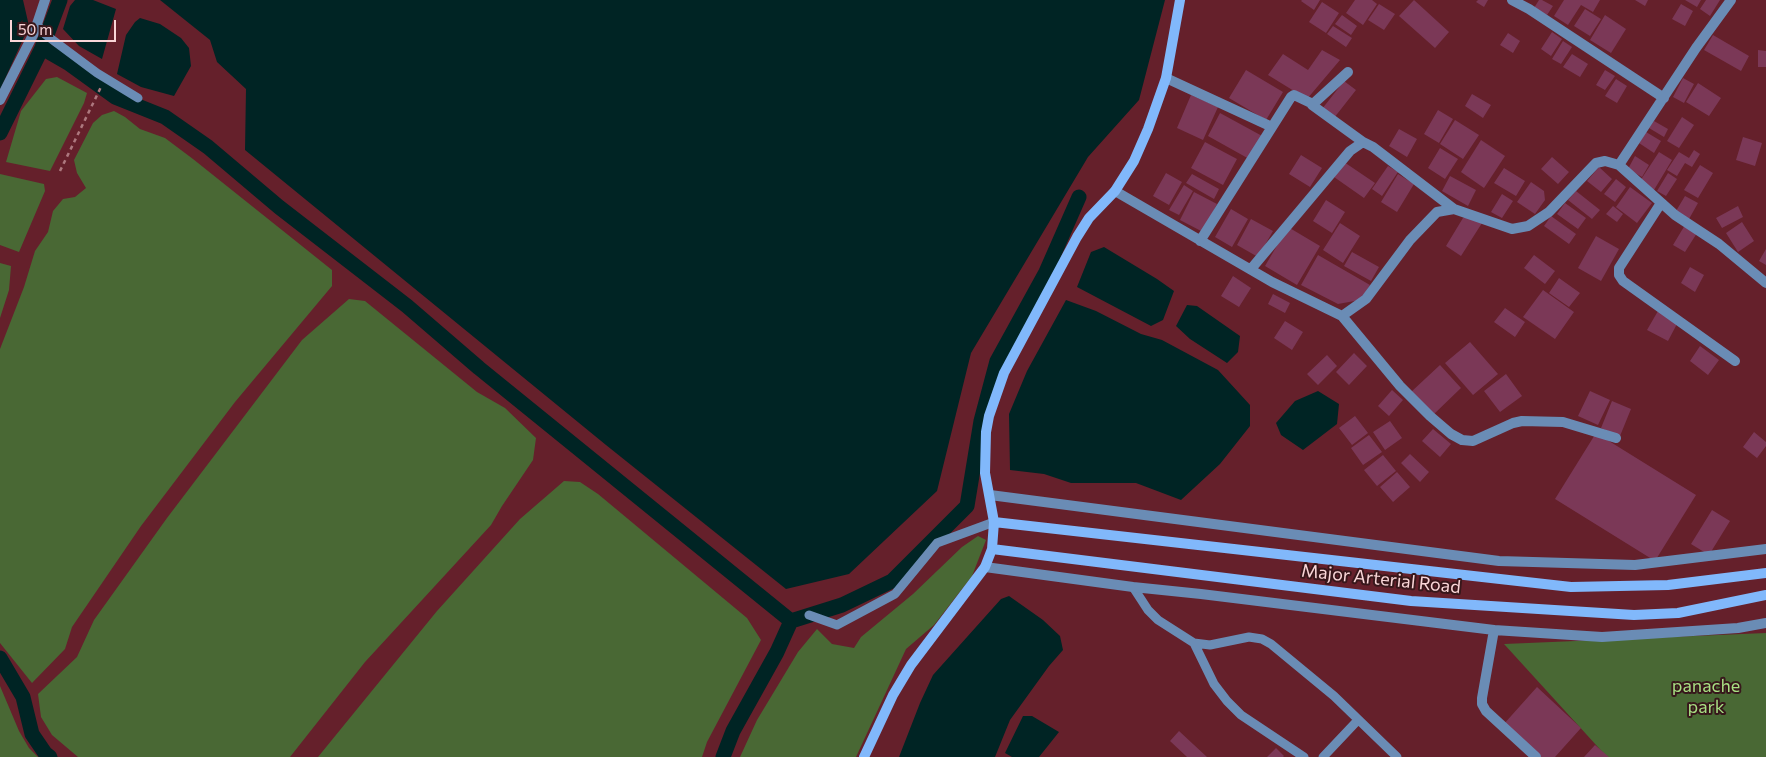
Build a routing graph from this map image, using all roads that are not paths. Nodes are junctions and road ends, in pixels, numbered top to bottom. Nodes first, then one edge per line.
1 (45, 0) edge
2 (1180, 0) edge
3 (1512, 0) edge
4 (1730, 0) edge
5 (37, 25) junction
6 (1348, 72) dead end
7 (1166, 78) junction
8 (138, 98) dead end
9 (1664, 98) junction
10 (0, 100) edge
11 (1312, 105) junction
12 (1272, 127) junction
13 (1363, 142) junction
14 (1619, 165) junction
15 (1115, 191) junction
16 (1661, 203) junction
17 (1454, 209) junction
18 (1200, 241) junction
19 (1250, 269) junction
20 (1766, 282) edge
21 (1342, 316) junction
22 (1735, 361) dead end
23 (1616, 438) dead end
24 (990, 495) junction
25 (994, 522) junction
26 (992, 548) junction
27 (1766, 549) edge
28 (985, 567) junction
29 (1766, 573) edge
30 (1133, 587) junction
31 (1766, 595) edge
32 (809, 615) dead end
33 (1766, 623) edge
34 (1494, 630) junction
35 (1194, 642) junction
36 (1358, 720) junction
37 (864, 757) edge
38 (1304, 757) edge
39 (1323, 757) edge
40 (1397, 757) edge
41 (1536, 757) edge

1 - 5 street
2 - 7 street
3 - 9 street
4 - 9 street
5 - 8 lane
5 - 10 street
6 - 11 street
7 - 12 street
7 - 15 street
9 - 14 street
11 - 12 street
11 - 13 street
12 - 18 street
13 - 17 street
13 - 19 street
14 - 16 street
14 - 17 street
15 - 18 street
15 - 24 street
16 - 20 street
16 - 22 street
17 - 21 street
18 - 19 street
19 - 21 street
21 - 23 street
24 - 25 street
24 - 27 street
25 - 26 street
25 - 29 street, Major Arterial Road
25 - 32 lane
26 - 28 street
26 - 31 street, Major Arterial Road
28 - 30 street
28 - 37 street
30 - 34 street
30 - 35 lane
33 - 34 street
34 - 41 street
35 - 36 lane
35 - 38 lane
36 - 39 lane
36 - 40 lane

